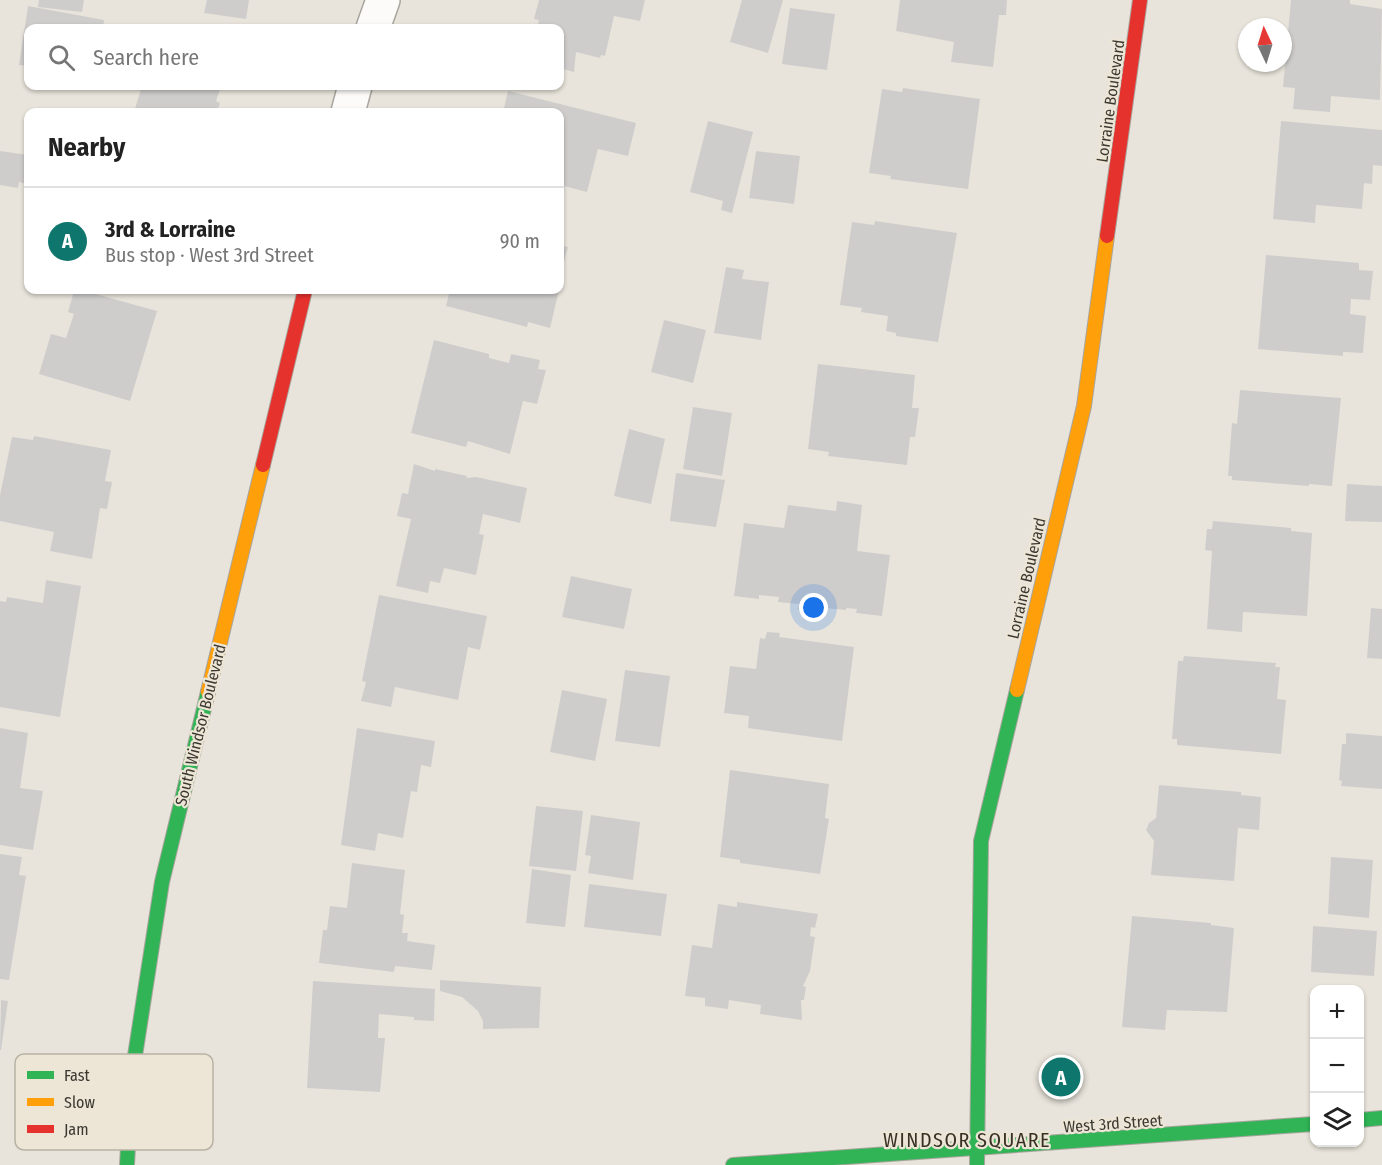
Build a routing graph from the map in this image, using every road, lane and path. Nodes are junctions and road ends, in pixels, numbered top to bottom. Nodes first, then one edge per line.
1 (382, 0) edge
2 (1140, 0) edge
3 (374, 24) edge
4 (354, 90) edge
5 (349, 108) edge
6 (304, 294) edge
7 (135, 1054) edge
8 (1382, 1118) edge
9 (1364, 1120) edge
10 (1310, 1124) edge
11 (976, 1149) junction
12 (129, 1150) edge
13 (128, 1165) edge
14 (733, 1165) edge
15 (977, 1165) edge

1 - 3 street
2 - 11 street, Lorraine Boulevard
4 - 5 street
6 - 7 street, South Windsor Boulevard
8 - 9 street
10 - 11 street, West 3rd Street
11 - 14 street, West 3rd Street
11 - 15 street, Lorraine Boulevard
12 - 13 street, South Windsor Boulevard

